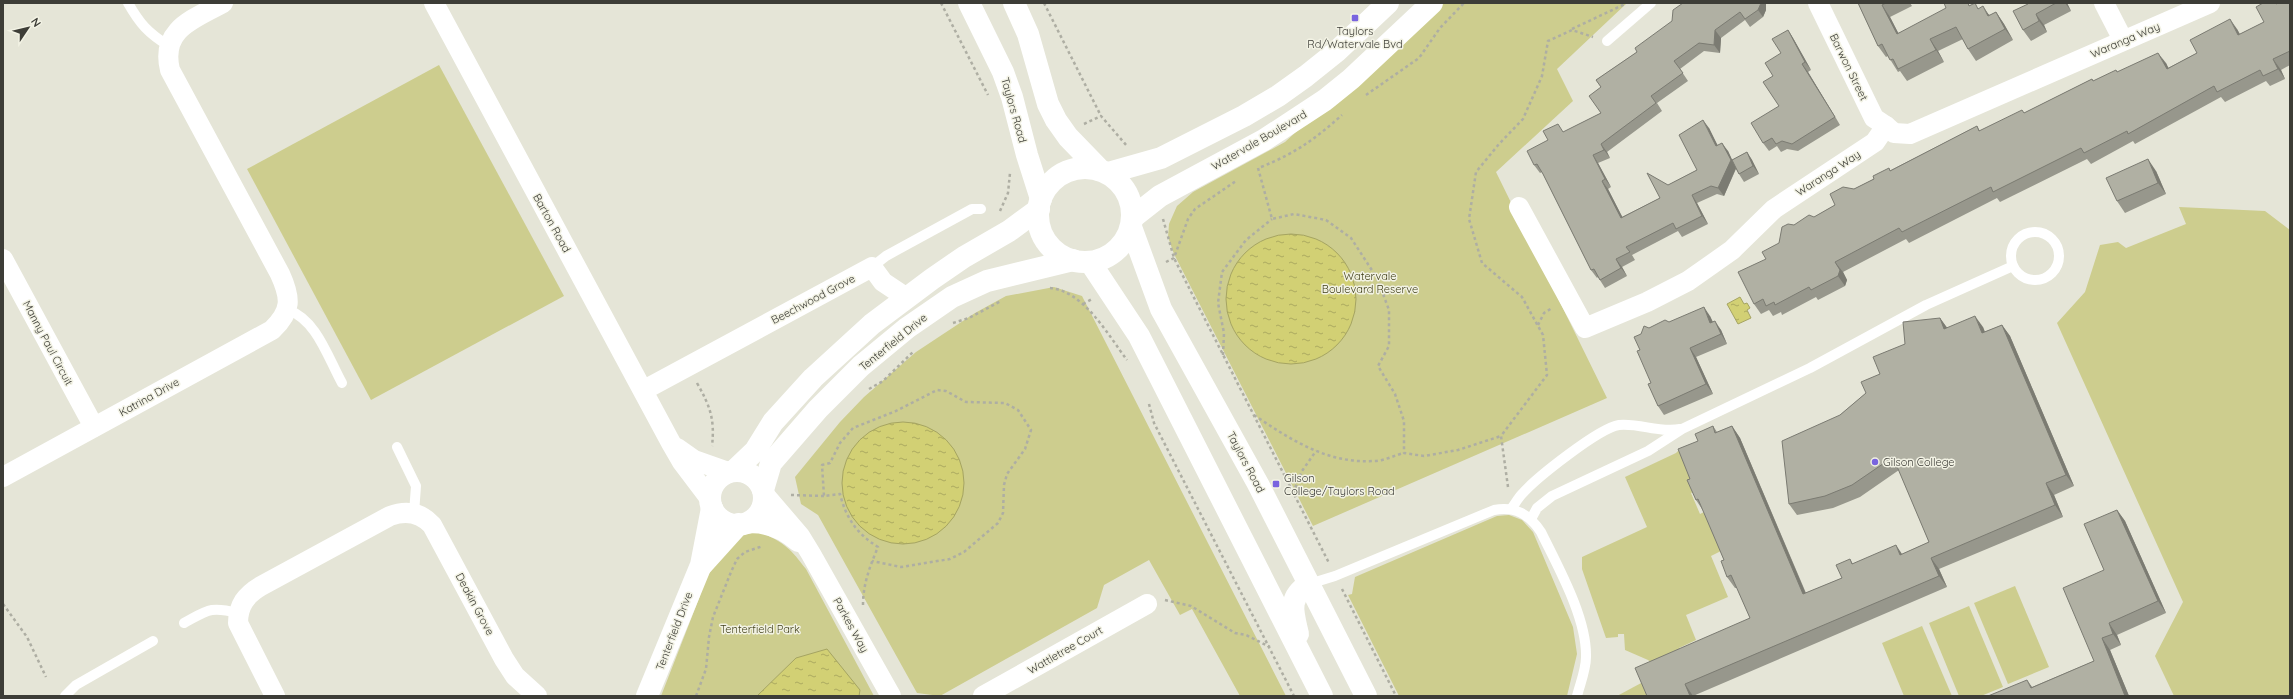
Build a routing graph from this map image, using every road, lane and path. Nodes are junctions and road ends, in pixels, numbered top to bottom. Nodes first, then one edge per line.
1 (128, 3) edge
2 (223, 3) edge
3 (434, 3) edge
4 (941, 3) edge
5 (969, 3) edge
6 (1014, 3) edge
7 (1044, 3) edge
8 (1388, 3) edge
9 (1432, 3) edge
10 (1464, 3) edge
11 (1627, 3) edge
12 (1651, 3) edge
13 (1818, 3) edge
14 (2104, 3) edge
15 (2210, 3) edge
16 (1572, 30) dead end
17 (2123, 40) junction
18 (1607, 41) dead end
19 (169, 46) junction
20 (1363, 98) dead end
21 (990, 100) dead end
22 (1345, 112) dead end
23 (1101, 116) junction
24 (1886, 126) junction
25 (1066, 134) junction
26 (1027, 155) junction
27 (1142, 164) junction
28 (1258, 168) junction
29 (1253, 171) dead end
30 (1104, 172) junction
31 (1241, 178) dead end
32 (1160, 196) junction
33 (1040, 204) junction
34 (1519, 207) dead end
35 (981, 209) dead end
36 (1272, 219) junction
37 (1132, 222) junction
38 (1009, 231) junction
39 (1174, 258) junction
40 (3, 259) edge
41 (1081, 261) junction
42 (2013, 266) junction
43 (872, 268) junction
44 (1029, 271) junction
45 (907, 298) junction
46 (1007, 298) dead end
47 (288, 310) junction
48 (952, 323) dead end
49 (916, 348) dead end
50 (1223, 355) junction
51 (1129, 363) dead end
52 (689, 366) junction
53 (342, 383) dead end
54 (644, 390) junction
55 (863, 392) dead end
56 (1146, 398) dead end
57 (1253, 415) junction
58 (94, 427) junction
59 (1682, 429) junction
60 (1501, 436) dead end
61 (671, 443) junction
62 (397, 447) dead end
63 (1316, 451) junction
64 (1404, 453) junction
65 (707, 464) junction
66 (731, 471) junction
67 (3, 476) edge
68 (1293, 494) junction
69 (824, 496) junction
70 (711, 503) junction
71 (767, 505) junction
72 (1511, 509) junction
73 (414, 513) junction
74 (1531, 519) junction
75 (742, 524) junction
76 (872, 561) junction
77 (701, 565) junction
78 (1335, 576) junction
79 (1309, 584) junction
80 (3, 604) edge
81 (1147, 604) joint
82 (865, 612) dead end
83 (238, 613) junction
84 (184, 623) dead end
85 (152, 641) dead end
86 (1271, 648) junction
87 (1305, 663) junction
88 (46, 677) dead end
89 (65, 696) edge
90 (275, 696) edge
91 (537, 696) edge
92 (647, 696) edge
93 (696, 696) edge
94 (891, 696) edge
95 (984, 696) edge
96 (1294, 696) edge
97 (1322, 696) edge
98 (1366, 696) edge
99 (1396, 696) edge
100 (1577, 696) edge

1 - 19 lane
2 - 19 street
3 - 54 street, Barton Road
4 - 21 path
5 - 26 street, Taylors Road
6 - 25 street
7 - 23 path
8 - 27 street
9 - 32 street, Watervale Boulevard
10 - 20 path
11 - 16 path
12 - 18 lane
13 - 24 street, Barwon Street
14 - 17 street
15 - 17 street, Waranga Way
17 - 24 street, Waranga Way
19 - 47 street
22 - 28 path
23 - 25 path
23 - 27 path
24 - 34 street, Waranga Way
25 - 30 street
26 - 33 street, Taylors Road
26 - 38 path
27 - 30 street
28 - 29 path
28 - 36 path
30 - 33 street
30 - 37 street
31 - 39 path
32 - 37 street, Watervale Boulevard
32 - 39 path
33 - 38 street
33 - 41 street
35 - 43 lane, Beechwood Grove
36 - 50 path
36 - 64 path
37 - 41 street
37 - 79 street, Taylors Road
38 - 45 street
39 - 50 path
40 - 58 street, Manny Paul Circuit
41 - 44 street, Tenterfield Drive
41 - 87 street
42 - 42 lane
42 - 59 lane
43 - 45 street
43 - 52 street, Beechwood Grove
44 - 51 path
44 - 71 street, Tenterfield Drive
45 - 66 street
46 - 48 path
47 - 53 lane
47 - 58 street, Katrina Drive
49 - 55 path
50 - 57 path
52 - 54 street, Beechwood Grove
52 - 65 path
54 - 61 street, Barton Road
56 - 86 path
57 - 63 path
57 - 68 path
58 - 67 street, Katrina Drive
59 - 72 lane
59 - 74 lane
60 - 64 path
61 - 65 street, Barton Road
61 - 70 street, Barton Road
62 - 73 lane
63 - 64 path
63 - 68 path
65 - 66 street, Barton Road
66 - 70 street
66 - 71 street
68 - 78 path
69 - 71 path
69 - 76 path
69 - 76 path
70 - 75 street
70 - 77 street, Tenterfield Drive
71 - 75 street
71 - 75 street
71 - 93 path
71 - 94 street, Parkes Way
72 - 74 lane
72 - 78 lane
73 - 83 street
73 - 91 street, Deakin Grove
74 - 100 lane
75 - 77 street, Tenterfield Drive
76 - 82 path
77 - 92 street, Tenterfield Drive
78 - 79 lane
78 - 99 path
79 - 87 street
79 - 98 street, Taylors Road
80 - 88 path
81 - 86 path
81 - 95 street, Wattletree Court
83 - 84 lane
83 - 90 street
85 - 89 lane
86 - 96 path
87 - 97 street

